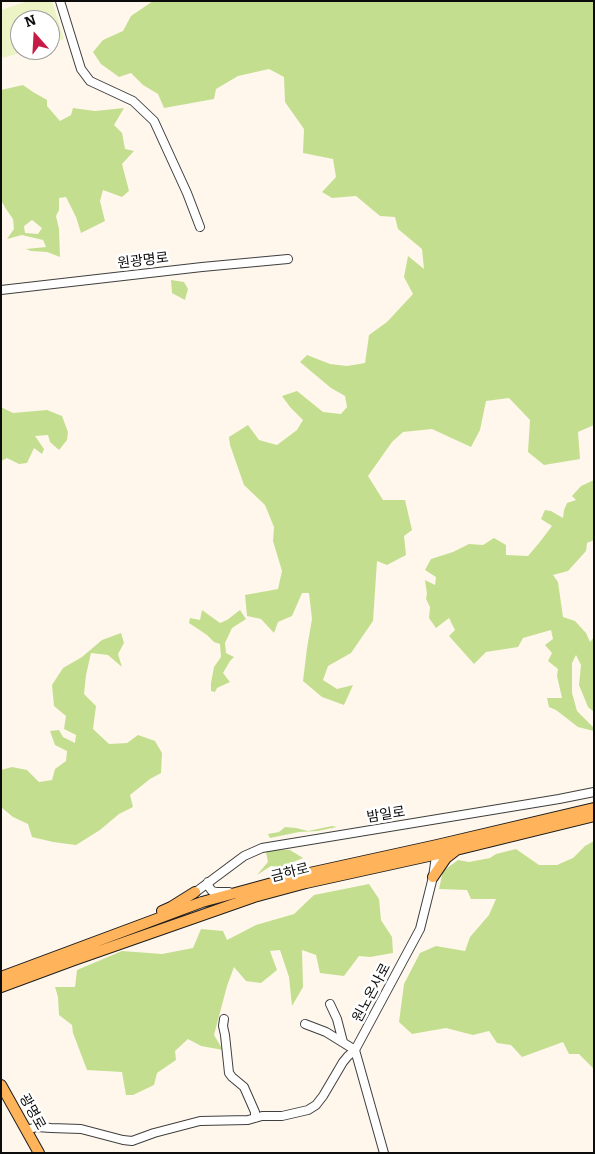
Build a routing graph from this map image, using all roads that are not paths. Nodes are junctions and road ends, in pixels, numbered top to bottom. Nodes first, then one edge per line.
1 (60, 1) edge
2 (200, 227) dead end
3 (288, 259) dead end
4 (1, 290) edge
5 (594, 792) edge
6 (594, 808) edge
7 (594, 816) edge
8 (437, 850) junction
9 (456, 850) junction
10 (423, 858) junction
11 (433, 877) junction
12 (208, 882) junction
13 (195, 892) junction
14 (238, 892) junction
15 (174, 913) junction
16 (124, 931) junction
17 (150, 934) junction
18 (19, 970) junction
19 (1, 971) edge
20 (1, 977) edge
21 (4, 987) edge
22 (330, 1004) dead end
23 (224, 1019) dead end
24 (305, 1024) dead end
25 (343, 1042) junction
26 (355, 1050) junction
27 (1, 1084) edge
28 (255, 1118) junction
29 (26, 1130) junction
30 (39, 1153) edge
31 (384, 1153) edge

1 - 2 street
3 - 4 street, 원광명로
5 - 12 street, 밤일로
6 - 8 main road, 금하로
7 - 9 main road, 금하로
8 - 9 main road, 금하로
8 - 10 main road, 금하로
8 - 11 street, 원노온사로
8 - 14 main road, 금하로
9 - 11 main road
10 - 11 main road
10 - 17 main road, 금하로
11 - 26 street, 원노온사로
12 - 13 street, 밤일로
12 - 14 street
13 - 15 street, 밤일로
13 - 16 main road
14 - 15 main road, 금하로
15 - 16 main road, 금하로
15 - 17 street, 밤일로
16 - 18 main road, 금하로
17 - 21 main road, 금하로
18 - 19 main road
18 - 20 main road, 금하로
22 - 25 street
23 - 28 street
24 - 25 street
25 - 26 street
26 - 28 street, 원노온사로
26 - 31 street
27 - 29 main road, 광명로
28 - 29 street, 원노온사로
29 - 30 main road, 광명로

